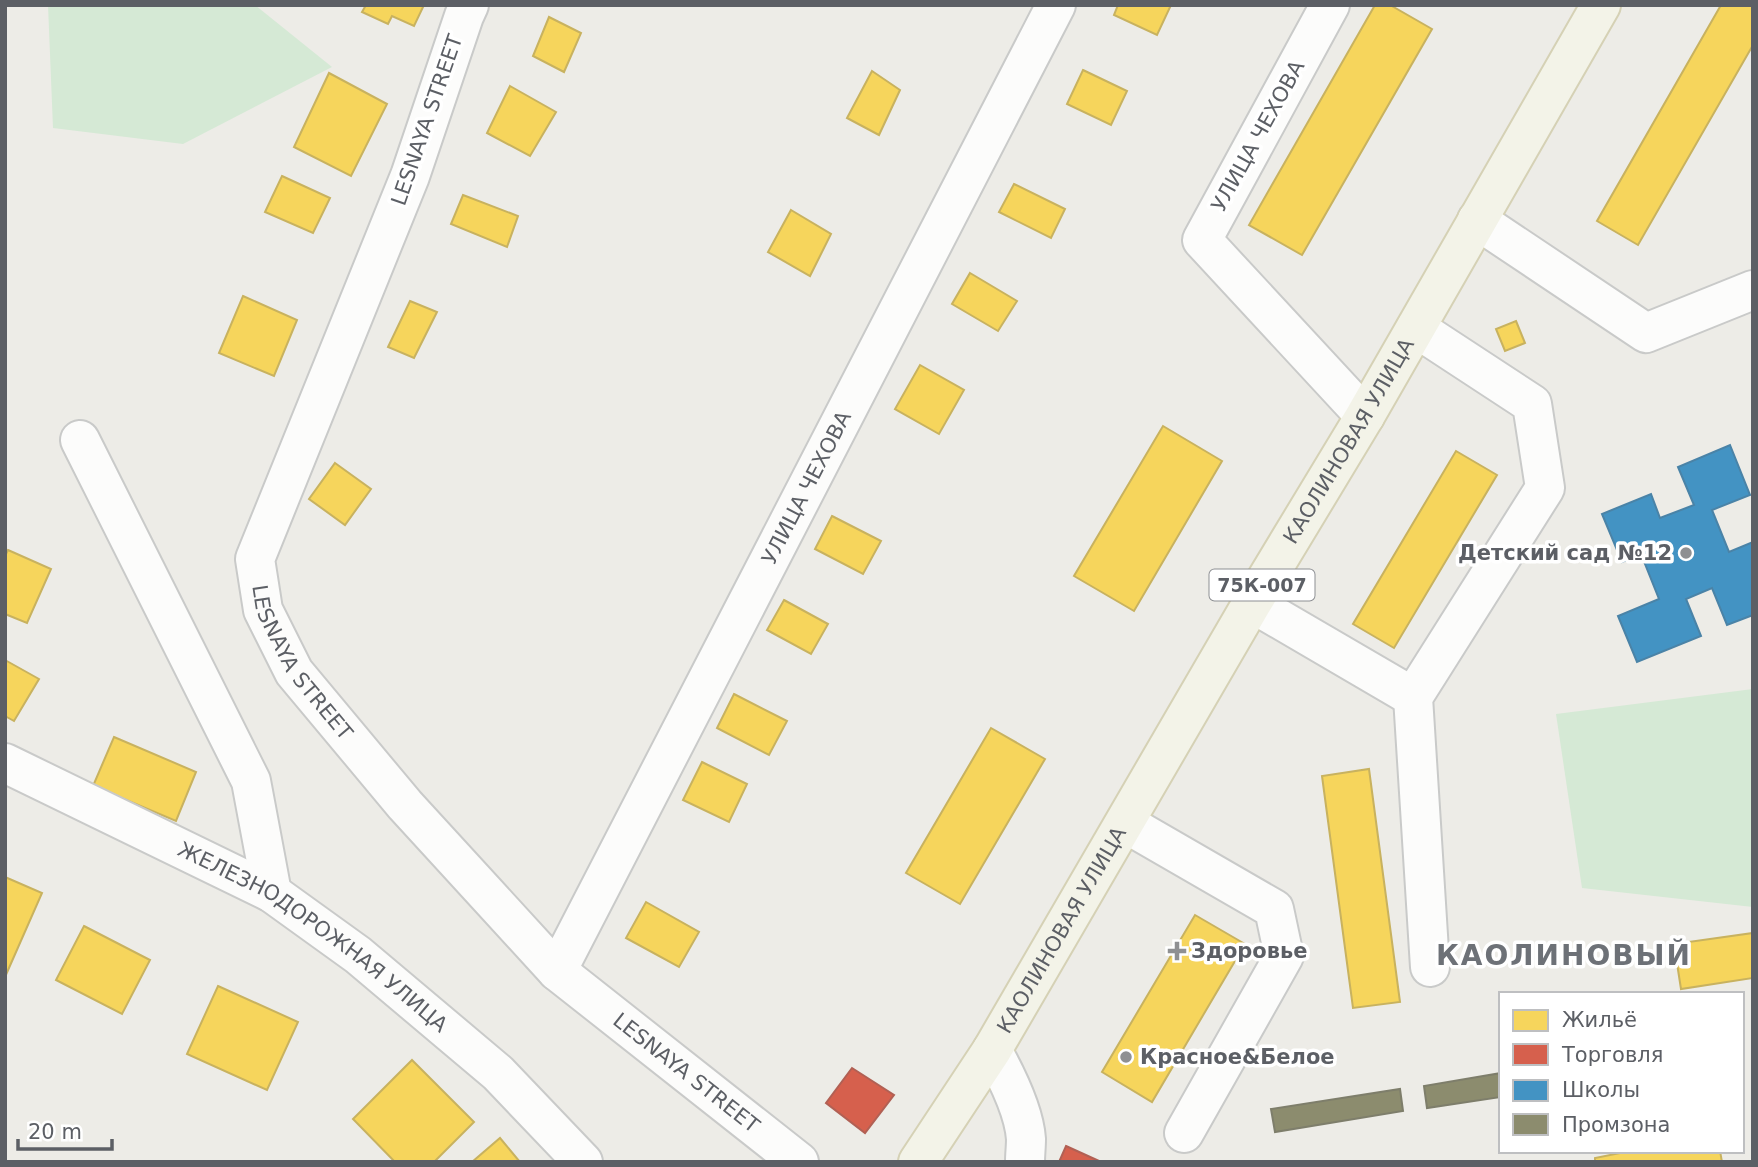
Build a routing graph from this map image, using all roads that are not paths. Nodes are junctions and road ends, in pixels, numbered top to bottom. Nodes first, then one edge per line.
1 (469, 5) edge
2 (1056, 5) edge
3 (1330, 5) edge
4 (1601, 5) edge
5 (1477, 220) junction
6 (1753, 290) edge
7 (1416, 327) junction
8 (1365, 416) junction
9 (80, 440) dead end
10 (1252, 603) junction
11 (1413, 697) junction
12 (5, 763) edge
13 (1125, 823) junction
14 (272, 893) junction
15 (1430, 967) dead end
16 (558, 971) junction
17 (992, 1050) junction
18 (1184, 1133) dead end
19 (923, 1159) edge
20 (583, 1162) edge
21 (799, 1162) edge
22 (1025, 1162) edge

1 - 16 street, LESNAYA STREET
2 - 16 street, УЛИЦА ЧЕХОВА
3 - 8 street, УЛИЦА ЧЕХОВА
4 - 5 main road, КАОЛИНОВАЯ УЛИЦА / 75К-007
5 - 6 street
5 - 7 main road, КАОЛИНОВАЯ УЛИЦА / 75К-007
7 - 8 main road, КАОЛИНОВАЯ УЛИЦА / 75К-007
7 - 11 street
8 - 10 main road, КАОЛИНОВАЯ УЛИЦА / 75К-007
9 - 14 street
10 - 11 street
10 - 13 main road, КАОЛИНОВАЯ УЛИЦА / 75К-007
11 - 15 street
12 - 14 street, ЖЕЛЕЗНОДОРОЖНАЯ УЛИЦА
13 - 17 main road, КАОЛИНОВАЯ УЛИЦА / 75К-007
13 - 18 street
14 - 20 street, ЖЕЛЕЗНОДОРОЖНАЯ УЛИЦА
16 - 21 street, LESNAYA STREET
17 - 19 main road, КАОЛИНОВАЯ УЛИЦА / 75К-007
17 - 22 street

